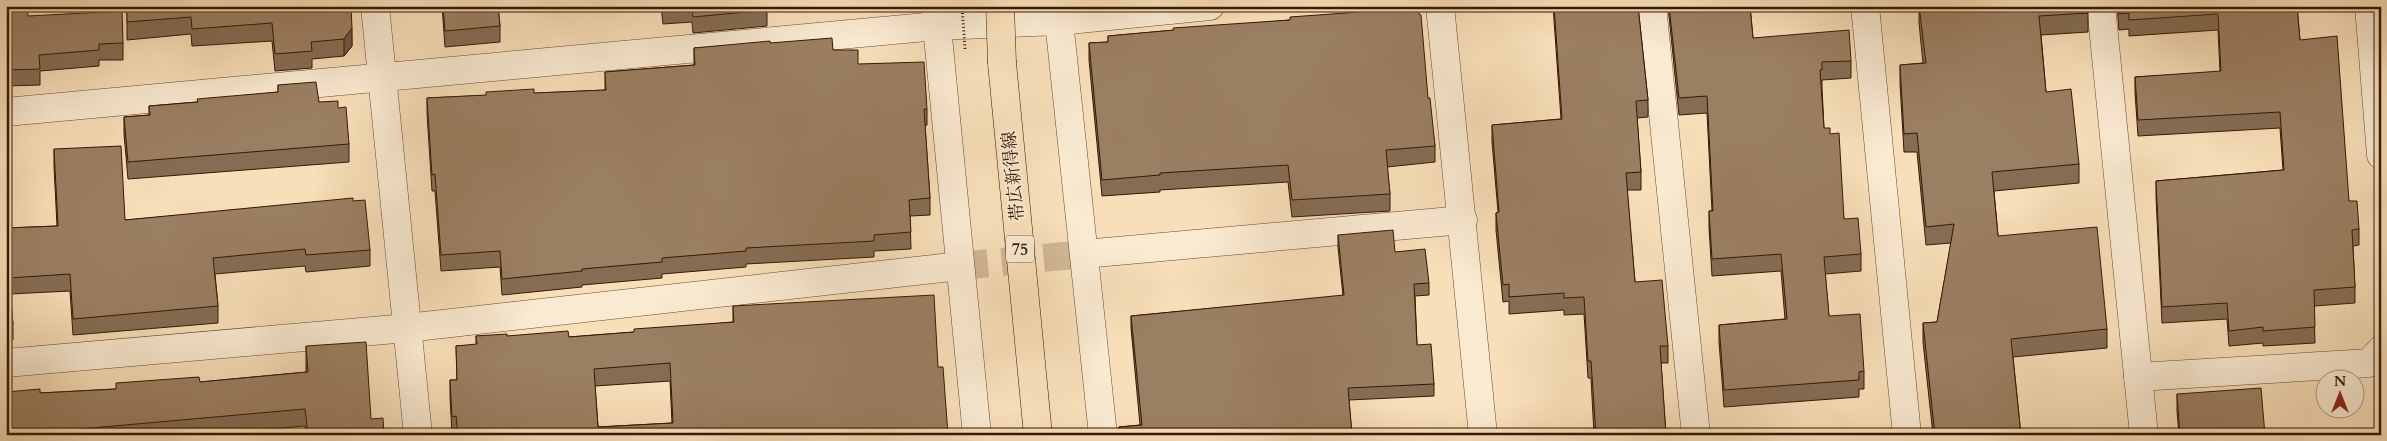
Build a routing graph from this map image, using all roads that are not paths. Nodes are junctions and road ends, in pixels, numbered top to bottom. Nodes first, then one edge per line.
1 (375, 6) edge
2 (1000, 6) edge
3 (1210, 6) edge
4 (1440, 6) edge
5 (1652, 6) edge
6 (1866, 6) edge
7 (2101, 6) edge
8 (2369, 6) edge
9 (2381, 12) edge
10 (936, 16) edge
11 (1059, 21) junction
12 (382, 78) junction
13 (6, 112) edge
14 (2381, 155) edge
15 (1463, 220) junction
16 (1084, 254) junction
17 (960, 266) junction
18 (407, 328) junction
19 (2381, 350) edge
20 (6, 363) edge
21 (2138, 377) junction
22 (418, 435) edge
23 (977, 435) edge
24 (1038, 435) edge
25 (1103, 435) edge
26 (1483, 435) edge
27 (1696, 435) edge
28 (1908, 435) edge
29 (2144, 435) edge

1 - 12 street
2 - 24 main road, 帯広新得線 / 75, bridge
3 - 11 street
4 - 15 street
5 - 27 street
6 - 28 street
7 - 21 street
8 - 9 street
8 - 14 street
10 - 11 street
10 - 12 street
10 - 17 street
11 - 16 street
12 - 13 street
12 - 18 street
15 - 16 street
15 - 26 street
16 - 25 street
17 - 18 street
17 - 23 street
18 - 20 street
18 - 22 street
19 - 21 street
21 - 29 street

